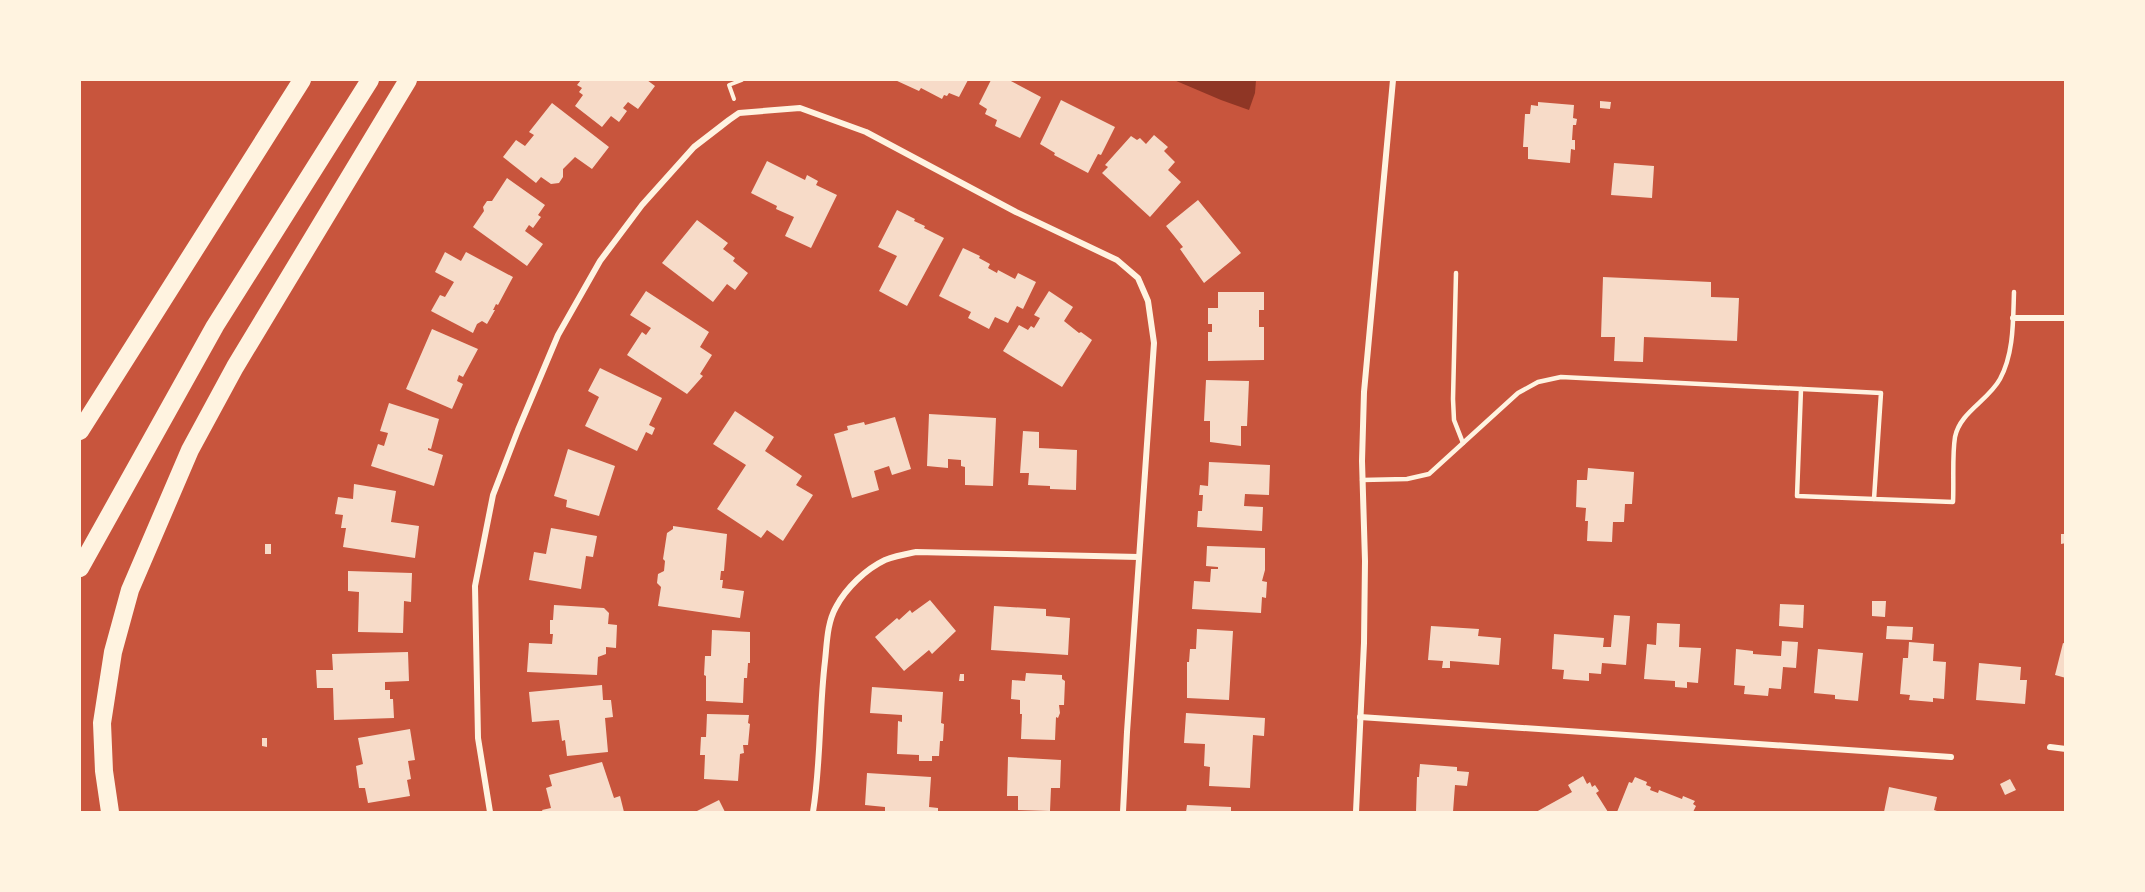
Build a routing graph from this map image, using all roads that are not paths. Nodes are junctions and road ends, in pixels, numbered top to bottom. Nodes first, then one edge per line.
1 (302, 80) edge
2 (370, 80) edge
3 (408, 80) edge
4 (1393, 80) edge
5 (1456, 273) dead end
6 (2014, 292) dead end
7 (2013, 318) junction
8 (2066, 318) edge
9 (1801, 389) junction
10 (85, 419) edge
11 (80, 431) edge
12 (1463, 443) junction
13 (1362, 480) junction
14 (1874, 499) junction
15 (1139, 557) junction
16 (80, 568) edge
17 (1360, 717) junction
18 (2050, 747) dead end
19 (2066, 749) edge
20 (1951, 757) dead end
21 (110, 813) edge
22 (490, 813) edge
23 (813, 813) edge
24 (1123, 813) edge
25 (1356, 813) edge

1 - 10 highway
2 - 16 highway
3 - 21 highway
4 - 13 street
5 - 12 lane
6 - 7 lane
7 - 8 street
7 - 14 lane
9 - 12 lane
9 - 14 lane
9 - 14 lane
10 - 11 highway
12 - 13 lane
13 - 17 street
15 - 22 street
15 - 23 street
15 - 24 street
17 - 20 street
17 - 25 street
18 - 19 street

